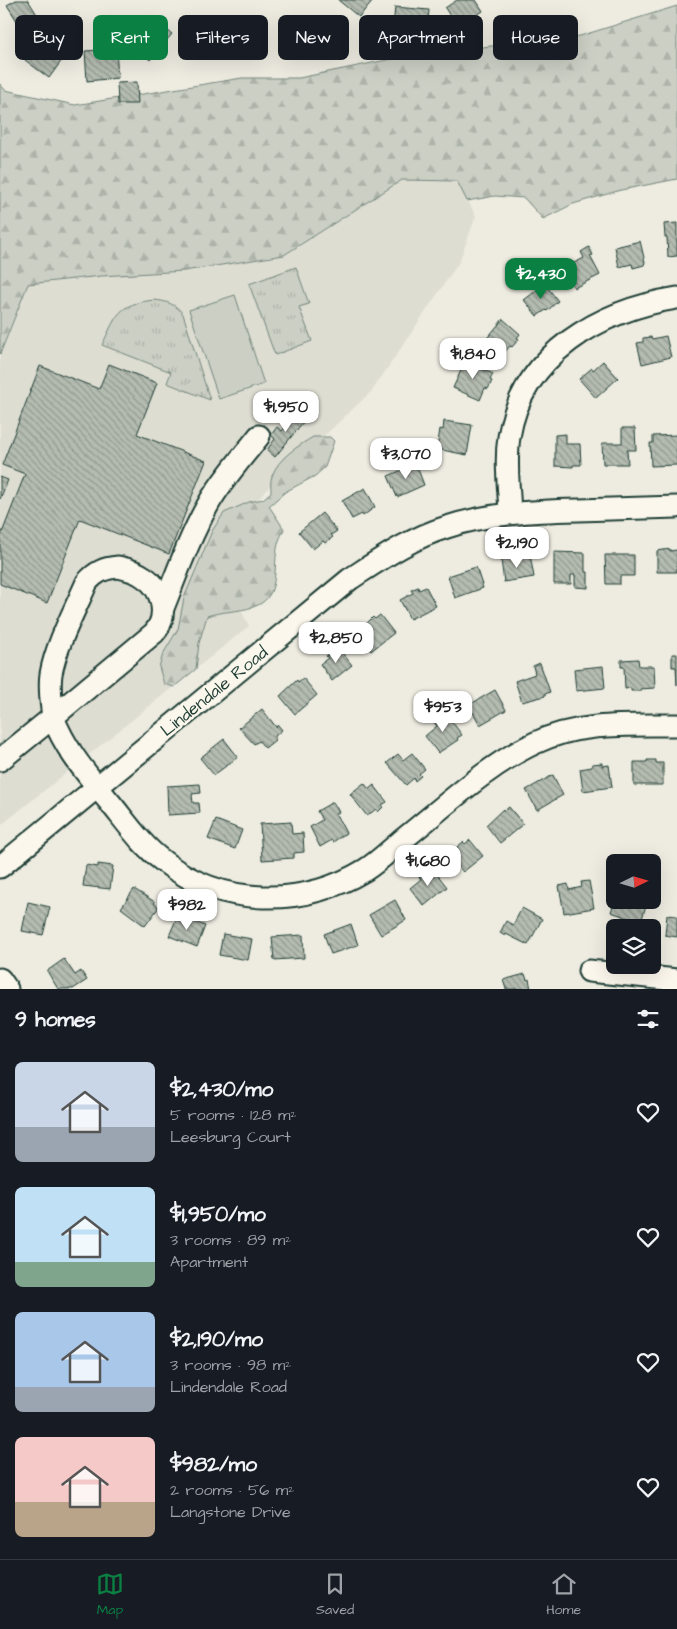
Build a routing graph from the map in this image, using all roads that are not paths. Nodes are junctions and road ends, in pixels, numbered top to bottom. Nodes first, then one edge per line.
1 (677, 298) edge
2 (260, 436) dead end
3 (677, 508) edge
4 (510, 513) junction
5 (163, 608) junction
6 (53, 717) junction
7 (677, 725) edge
8 (0, 760) edge
9 (98, 786) junction
10 (0, 867) edge
11 (589, 971) dead end
12 (0, 979) edge
13 (677, 980) edge
14 (7, 989) edge

1 - 4 street
2 - 5 street
3 - 4 street, Lindendale Road
4 - 9 street, Lindendale Road
5 - 6 street
5 - 6 street
6 - 8 street
6 - 9 street
7 - 9 street
9 - 10 street, Lindendale Road
11 - 13 street
12 - 14 street

